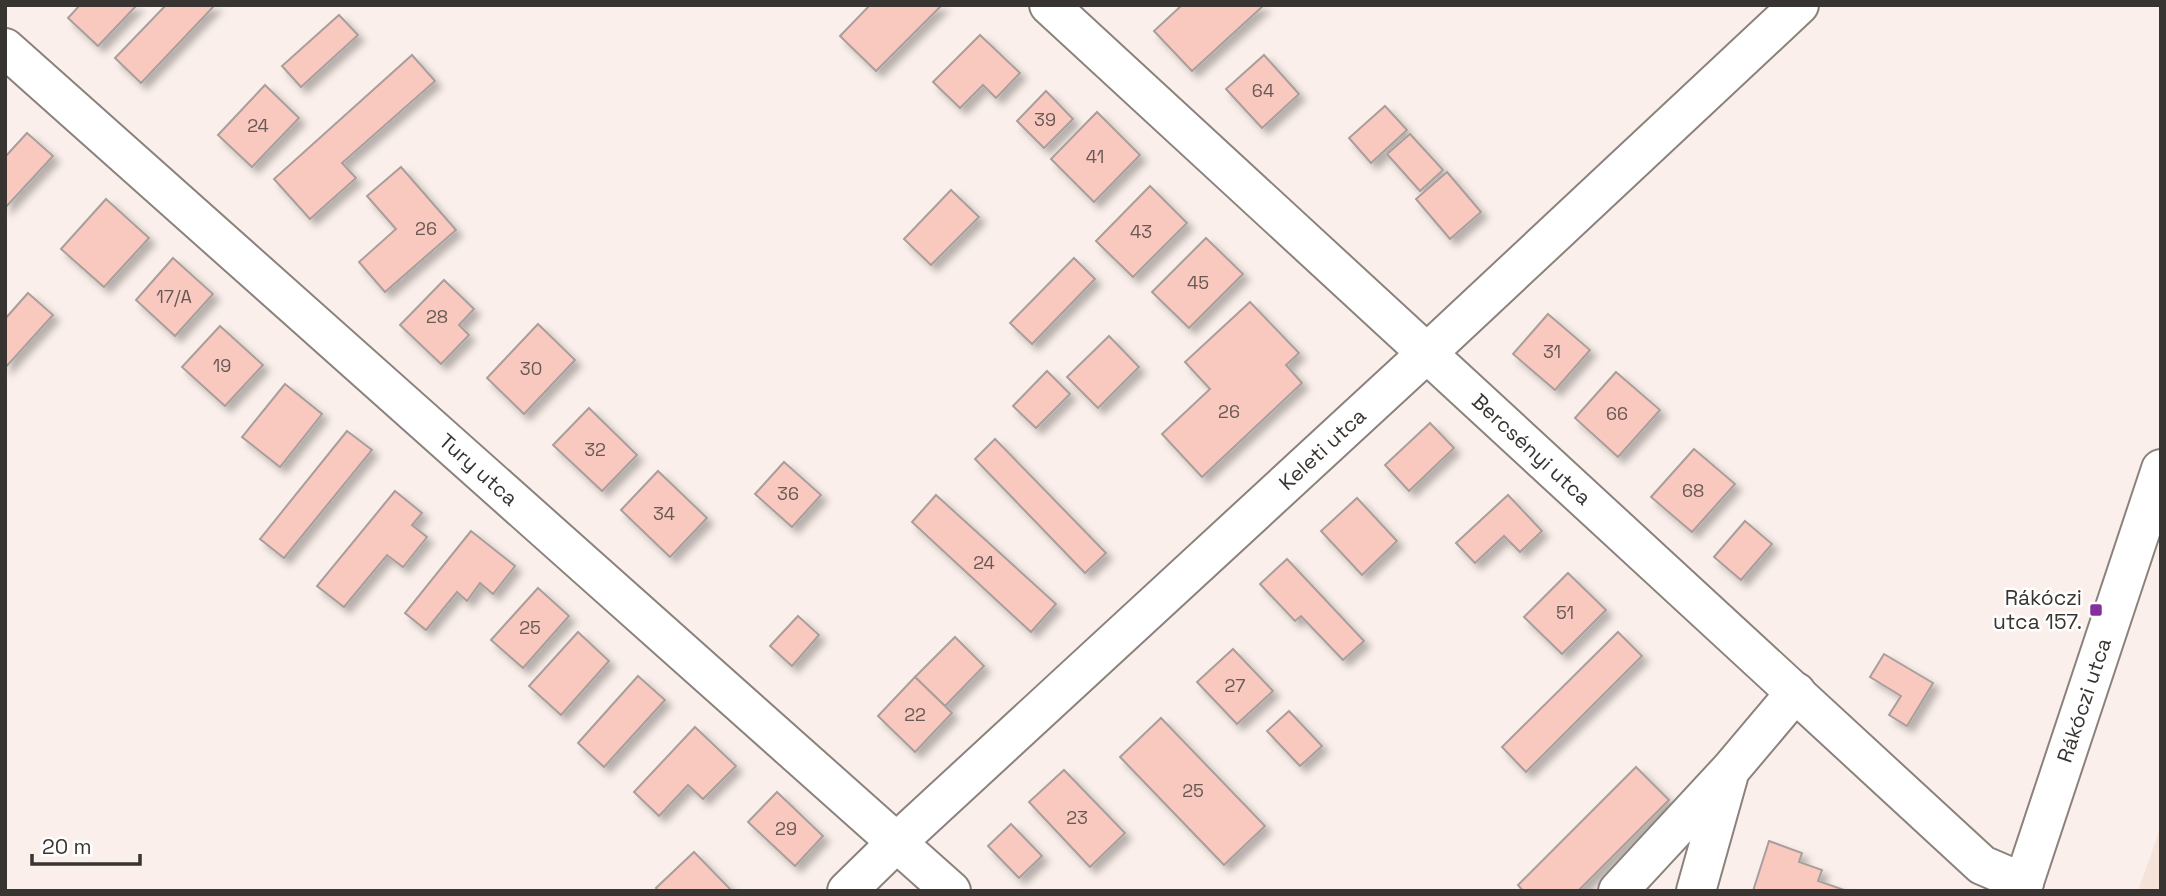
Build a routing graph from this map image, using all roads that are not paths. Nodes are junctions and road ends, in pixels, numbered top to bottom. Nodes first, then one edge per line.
1 (1049, 5) edge
2 (1798, 5) edge
3 (5, 47) edge
4 (1426, 354) junction
5 (2161, 469) edge
6 (1796, 692) junction
7 (1731, 769) junction
8 (897, 842) junction
9 (2022, 887) edge
10 (847, 891) edge
11 (951, 891) edge
12 (1618, 891) edge
13 (1696, 891) edge

1 - 4 street, Bercsényi utca
2 - 4 street, Keleti utca
3 - 8 street, Tury utca
4 - 6 street, Bercsényi utca
4 - 8 street, Keleti utca
5 - 9 street, Rákóczi utca
6 - 7 street
6 - 9 street, Bercsényi utca
7 - 12 street
7 - 13 street
8 - 10 street, Keleti utca
8 - 11 street, Tury utca

